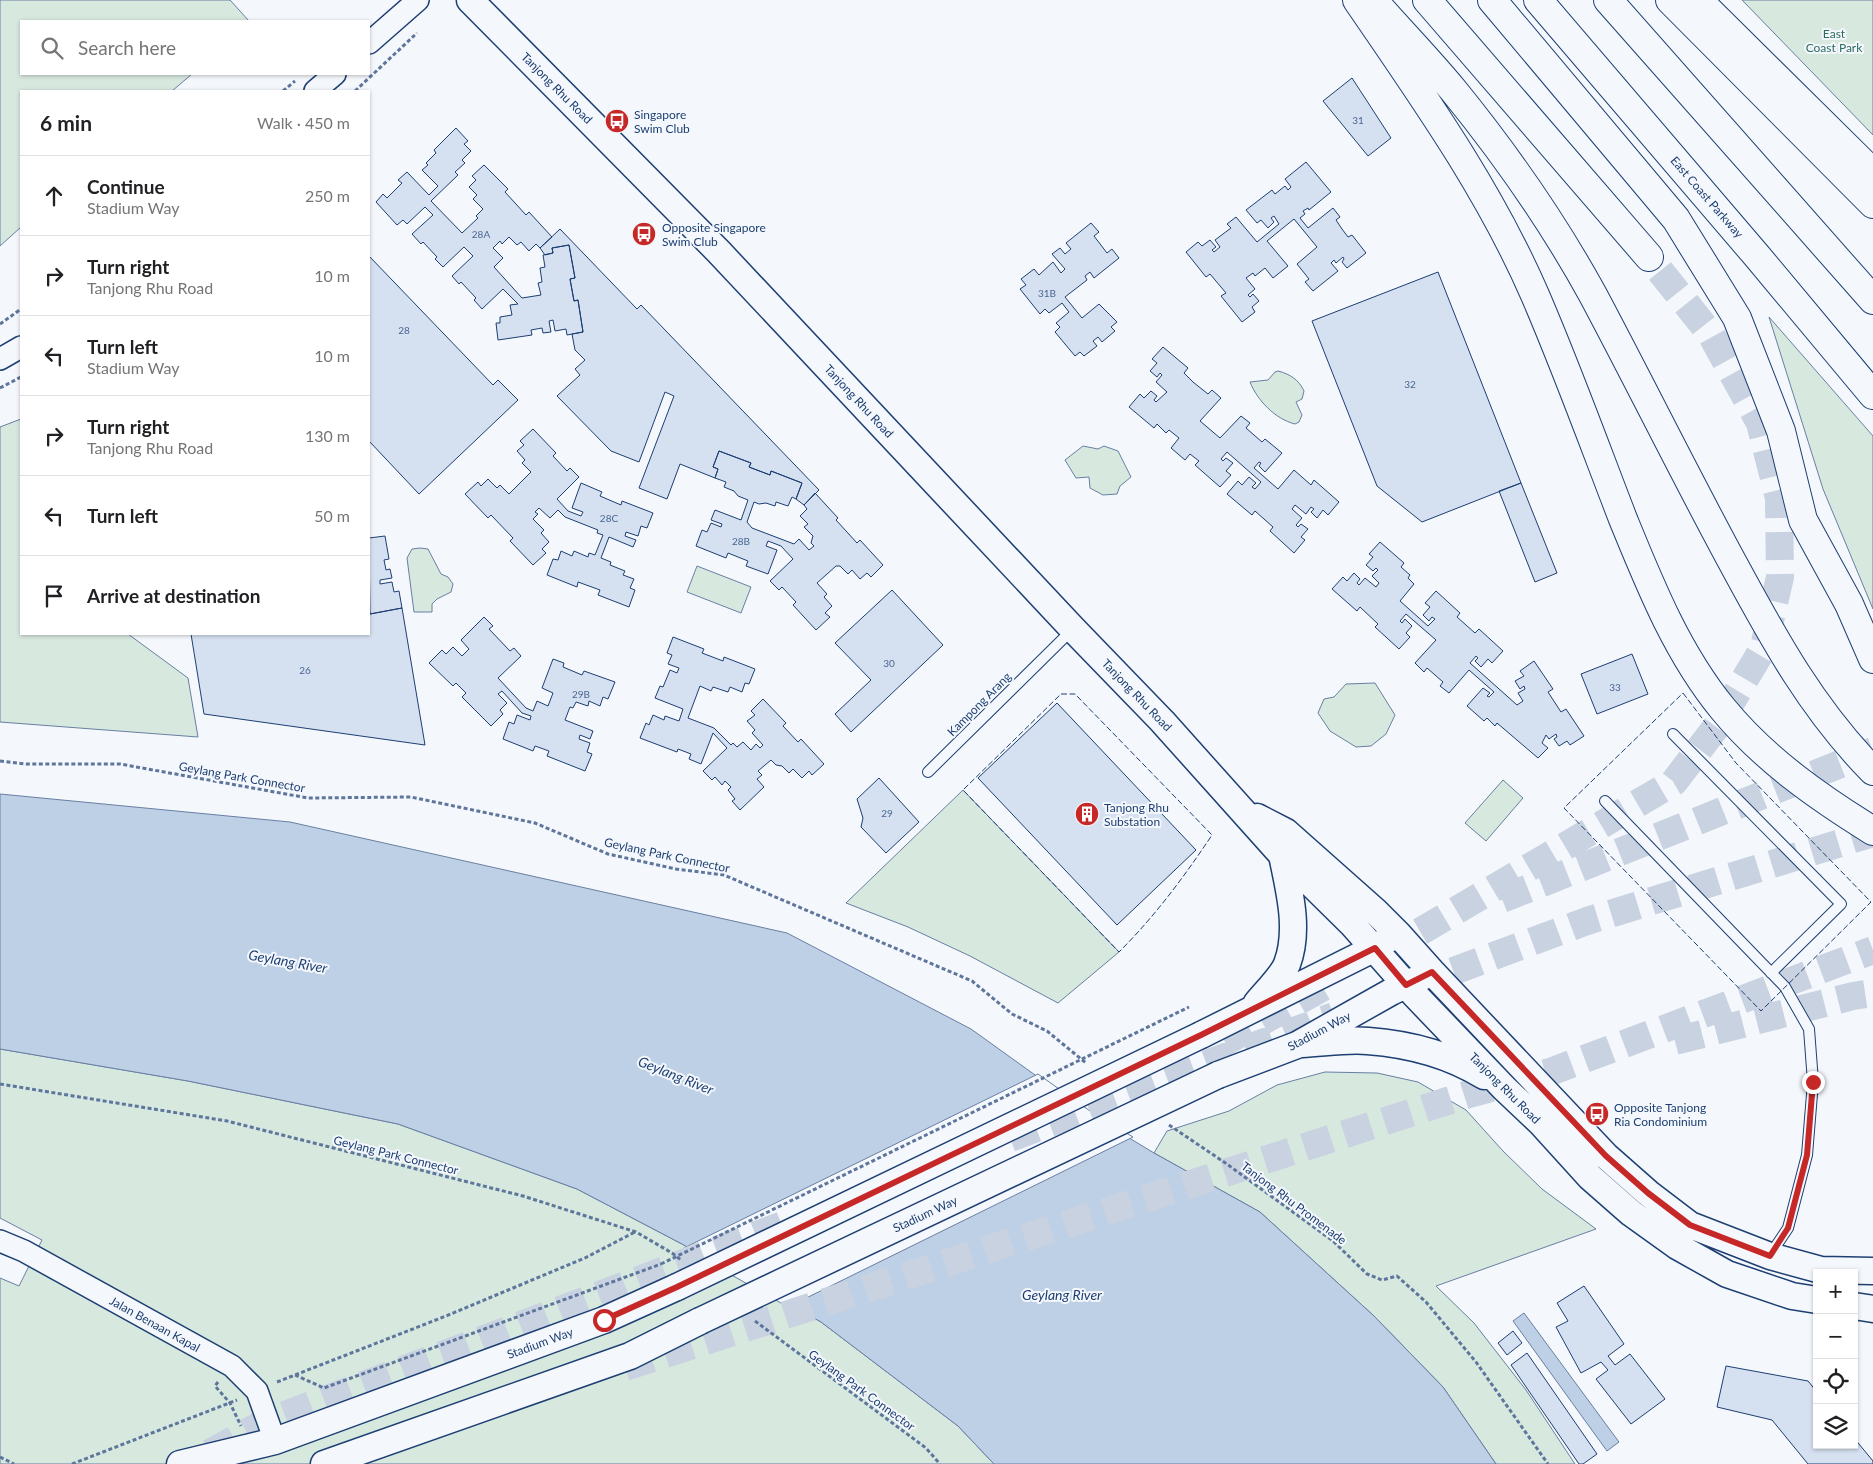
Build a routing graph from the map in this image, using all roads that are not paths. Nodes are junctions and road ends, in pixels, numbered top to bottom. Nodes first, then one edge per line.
1 (418, 0) edge
2 (470, 0) edge
3 (1357, 0) edge
4 (1373, 0) edge
5 (1427, 0) edge
6 (1492, 0) edge
7 (1538, 0) edge
8 (1608, 0) edge
9 (1670, 0) edge
10 (1698, 0) edge
11 (370, 42) edge
12 (334, 75) edge
13 (316, 90) edge
14 (1873, 173) edge
15 (1873, 204) edge
16 (1649, 257) tunnel mouth
17 (1873, 300) edge
18 (20, 348) edge
19 (0, 359) edge
20 (1873, 395) edge
21 (1073, 629) junction
22 (1873, 659) edge
23 (1673, 734) dead end
24 (1873, 770) edge
25 (928, 772) dead end
26 (1605, 801) dead end
27 (1241, 808) junction
28 (1873, 831) edge
29 (1282, 854) junction
30 (1398, 934) junction
31 (1375, 948) junction
32 (1432, 972) junction
33 (1771, 973) junction
34 (1406, 985) junction
35 (1251, 1010) junction
36 (1297, 1045) junction
37 (1504, 1088) junction
38 (0, 1241) edge
39 (1770, 1256) junction
40 (1873, 1271) edge
41 (1813, 1299) edge
42 (1858, 1307) edge
43 (1873, 1309) edge
44 (263, 1444) junction
45 (180, 1464) edge
46 (324, 1464) edge

1 - 11 street
2 - 21 street, Tanjong Rhu Road
3 - 28 highway
4 - 24 highway
5 - 16 highway
6 - 22 highway
7 - 20 highway, East Coast Parkway
8 - 17 highway
9 - 15 highway
10 - 14 highway
12 - 13 street
18 - 19 street
21 - 25 lane, Kampong Arang
21 - 27 street, Tanjong Rhu Road
23 - 33 lane
26 - 33 lane
27 - 29 street, Tanjong Rhu Road
27 - 30 street, Tanjong Rhu Road
29 - 31 street, Tanjong Rhu Road
29 - 35 street
30 - 31 street, Stadium Way
30 - 32 street, Tanjong Rhu Road
31 - 34 street, Tanjong Rhu Road
31 - 35 street, Stadium Way
32 - 34 street, Stadium Way
32 - 39 street, Tanjong Rhu Road
33 - 39 lane
34 - 36 street, Stadium Way
34 - 37 street, Tanjong Rhu Road
35 - 44 street, Stadium Way, bridge
36 - 37 street
36 - 46 street, Stadium Way, bridge
37 - 41 street, Tanjong Rhu Road
38 - 44 street, Jalan Benaan Kapal
39 - 40 street, Tanjong Rhu Road
42 - 43 street
44 - 45 street, Stadium Way

